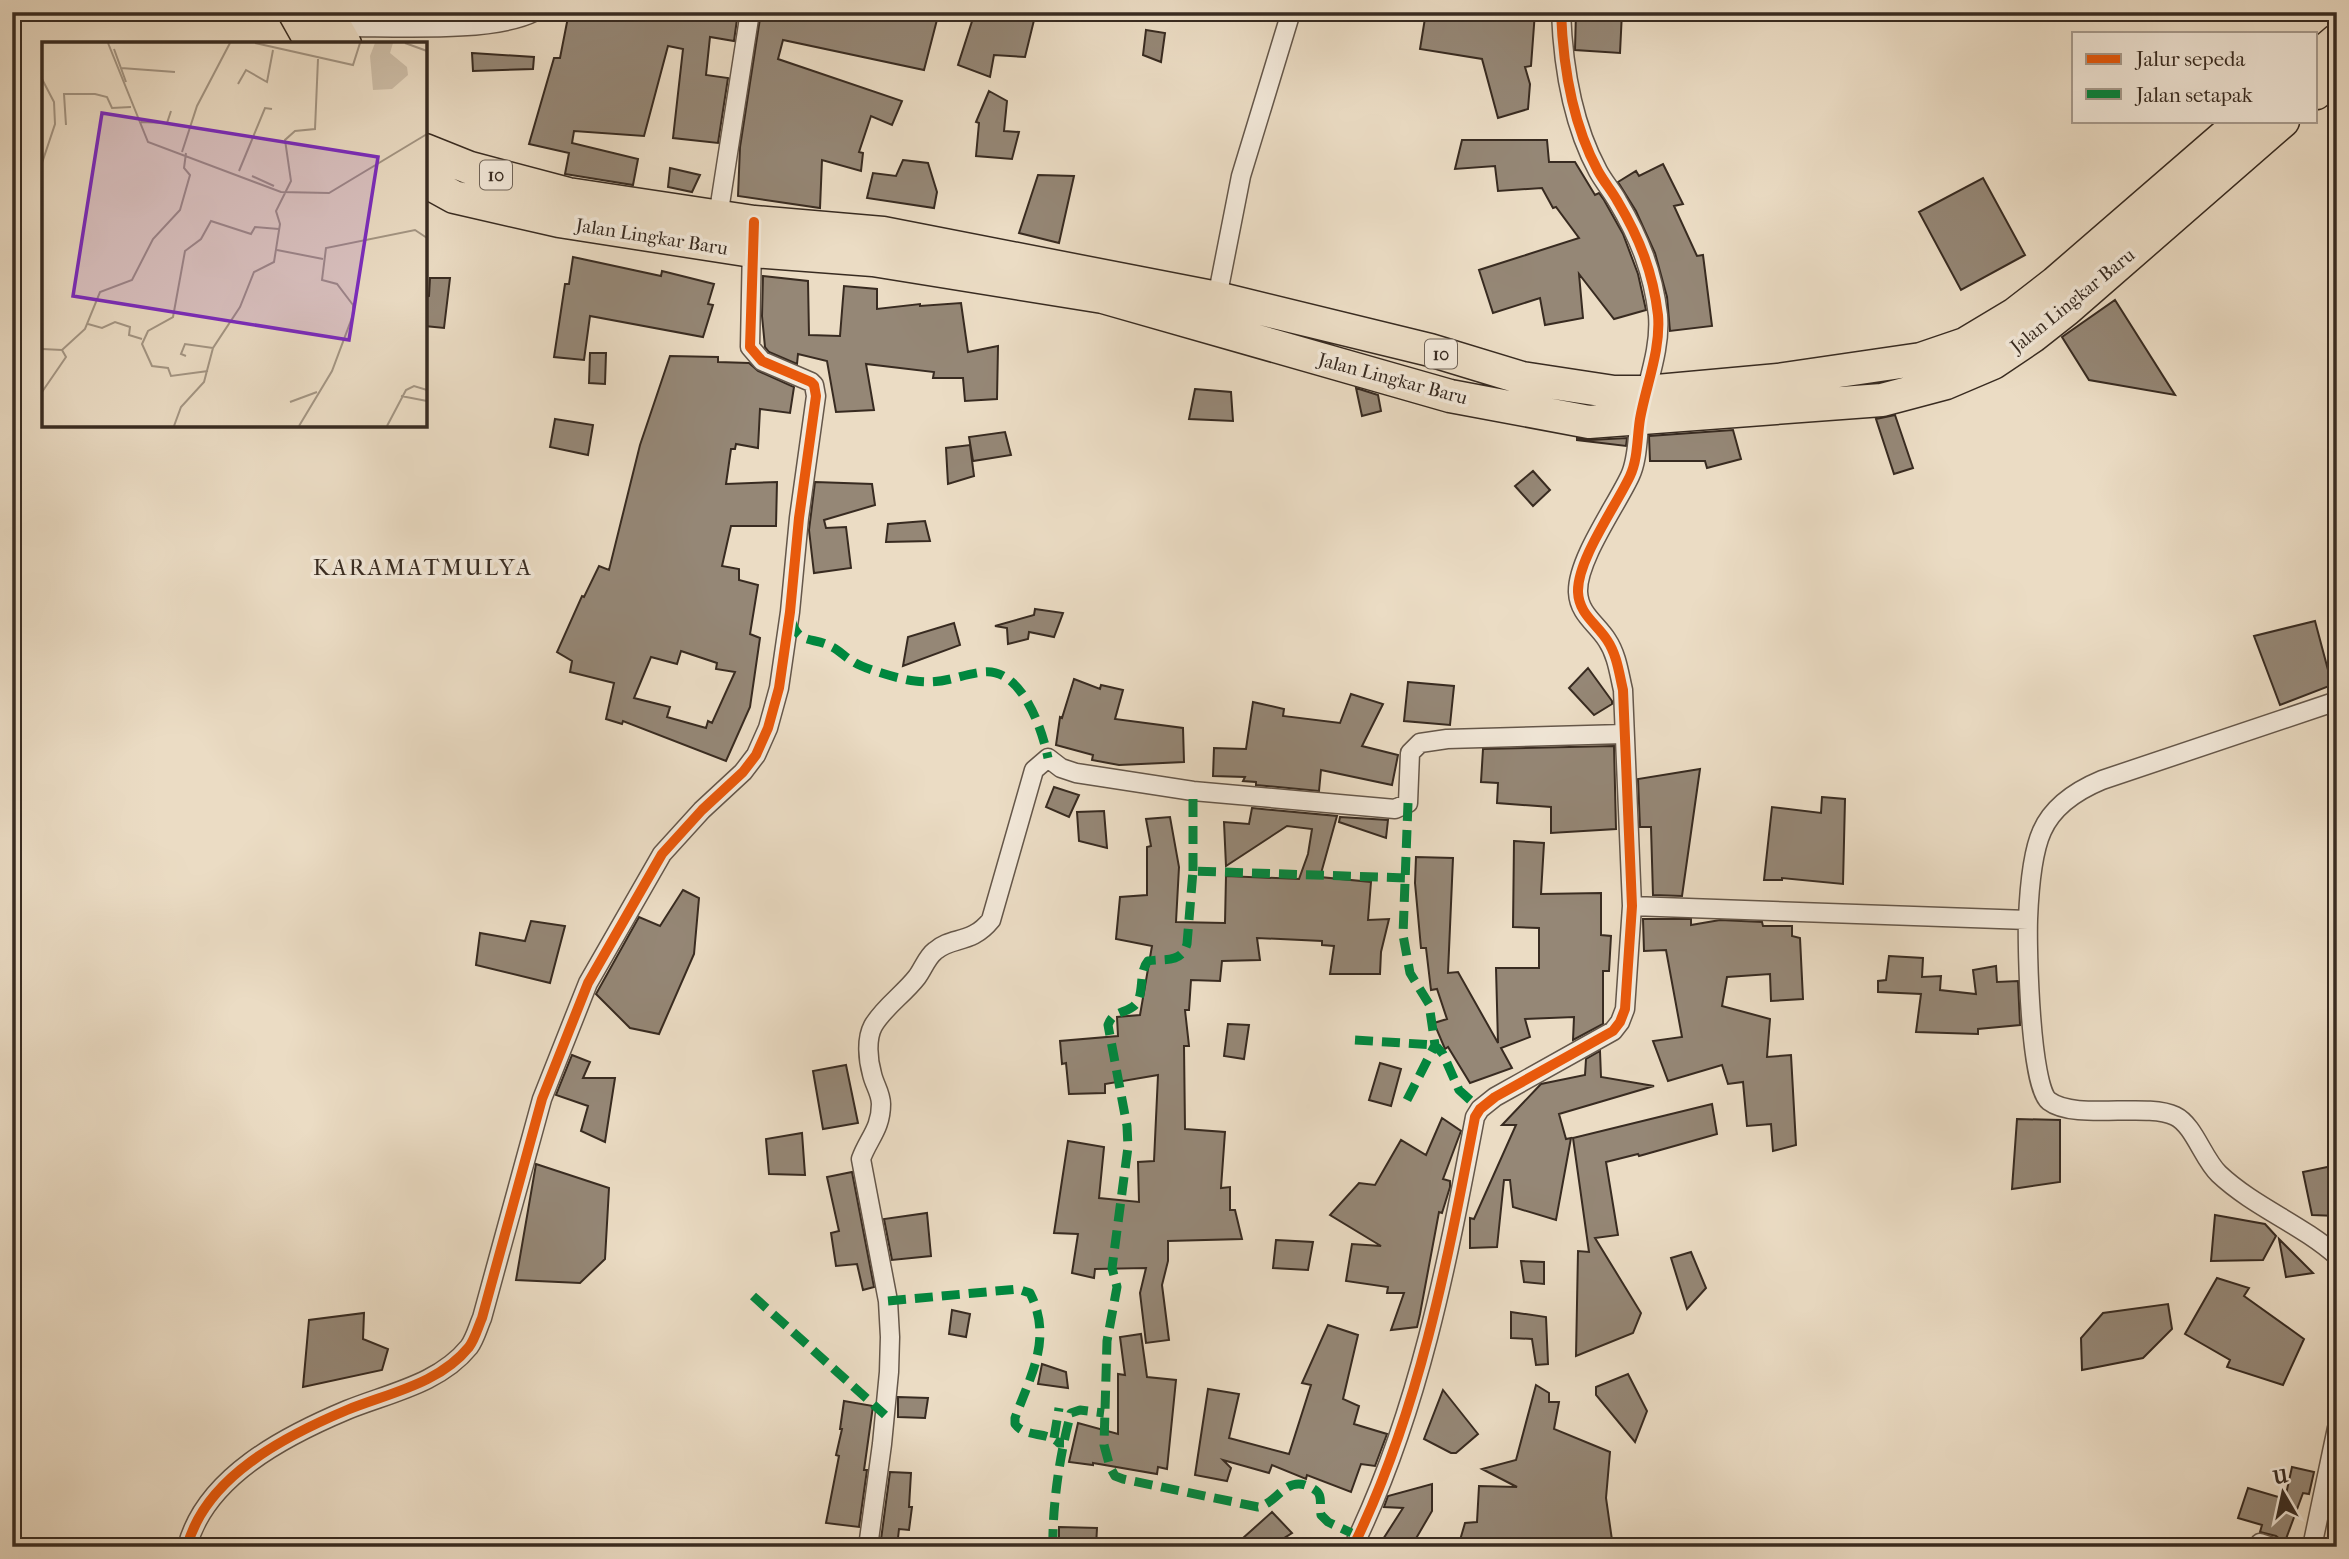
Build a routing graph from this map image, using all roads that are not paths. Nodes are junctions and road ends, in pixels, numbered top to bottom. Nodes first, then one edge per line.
1 (294, 12) edge
2 (534, 12) edge
3 (750, 12) edge
4 (1291, 12) edge
5 (1561, 12) edge
6 (330, 32) edge
7 (2337, 40) edge
8 (2318, 56) edge
9 (2337, 75) edge
10 (2318, 91) edge
11 (2241, 122) edge
12 (2282, 122) edge
13 (427, 151) edge
14 (427, 182) edge
15 (718, 216) junction
16 (753, 236) junction
17 (1217, 298) junction
18 (1643, 406) junction
19 (2337, 701) edge
20 (1624, 734) junction
21 (1632, 906) junction
22 (2028, 920) junction
23 (2337, 1256) edge
24 (2337, 1428) edge
25 (187, 1547) edge
26 (868, 1547) edge
27 (1353, 1547) edge
28 (2312, 1547) edge

1 - 6 highway
2 - 6 street
3 - 15 street
4 - 17 street
5 - 18 street
7 - 8 highway
9 - 10 highway
11 - 18 highway, Jalan Lingkar Baru / 10
12 - 18 highway, Jalan Lingkar Baru / 10
13 - 15 highway, Jalan Lingkar Baru / 10
14 - 16 highway, Jalan Lingkar Baru / 10
15 - 16 highway, Jalan Lingkar Baru / 10
16 - 17 highway, Jalan Lingkar Baru / 10
16 - 18 highway, Jalan Lingkar Baru / 10
16 - 25 street
17 - 18 highway, Jalan Lingkar Baru / 10
18 - 20 street
19 - 22 street
20 - 21 street
20 - 26 street
21 - 22 street
21 - 27 street
22 - 23 street
24 - 28 street

